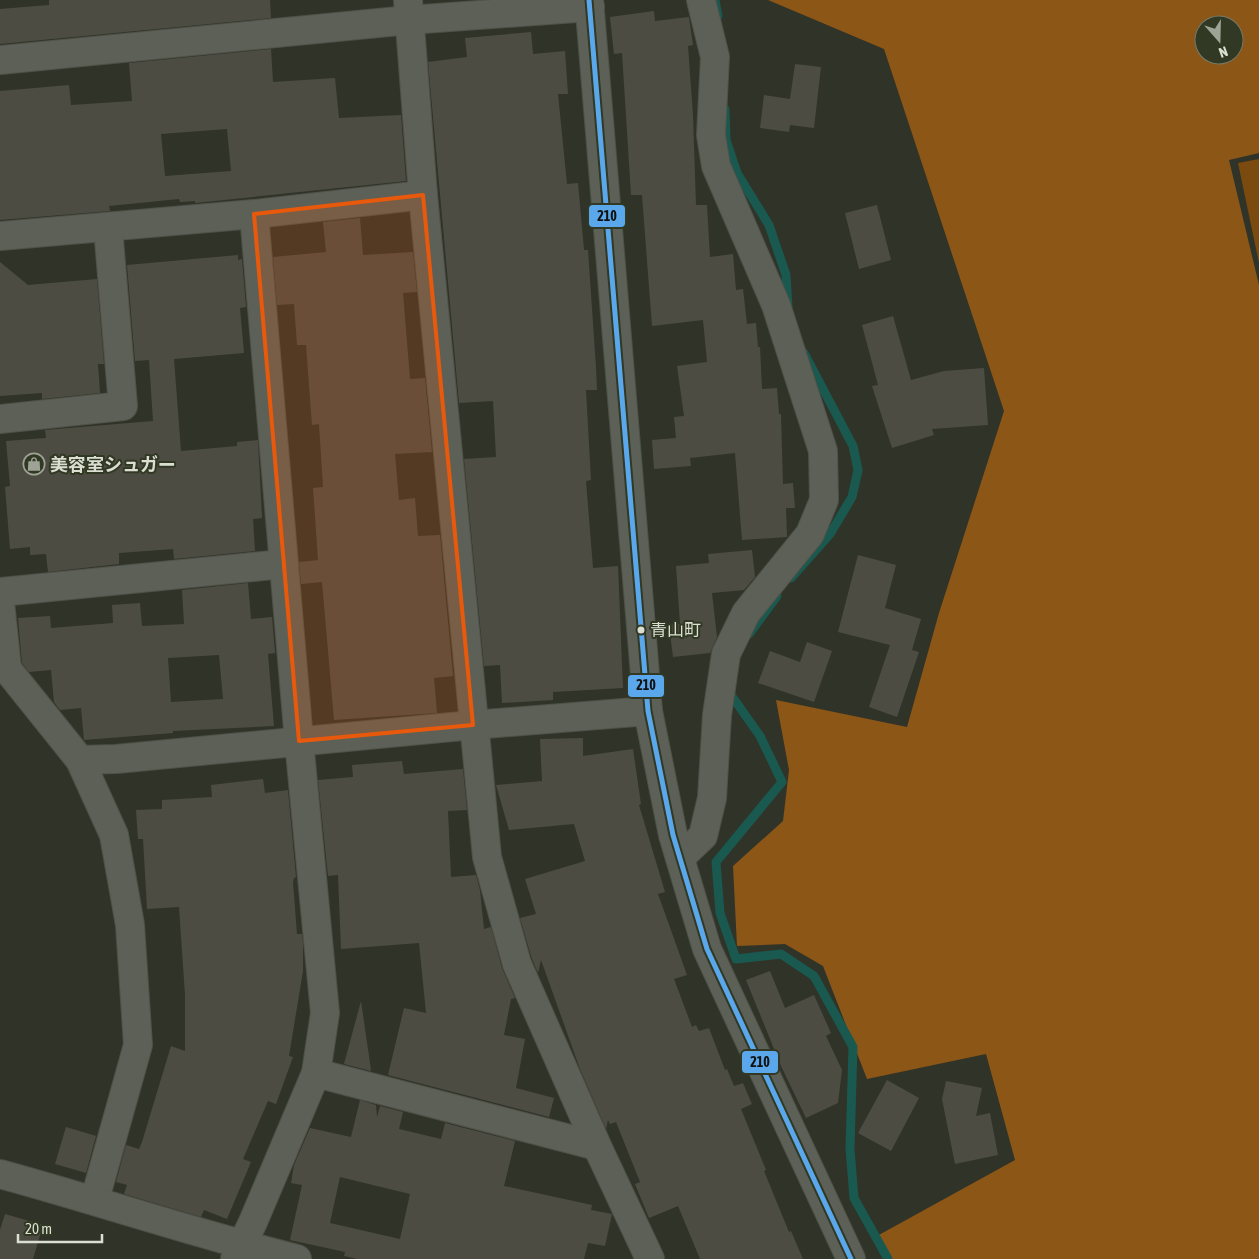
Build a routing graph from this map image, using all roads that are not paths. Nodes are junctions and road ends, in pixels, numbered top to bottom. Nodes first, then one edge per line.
1 (701, 0) edge
2 (590, 4) edge
3 (408, 10) edge
4 (0, 60) edge
5 (423, 195) junction
6 (254, 214) junction
7 (108, 228) junction
8 (0, 236) edge
9 (0, 419) edge
10 (284, 564) junction
11 (0, 592) edge
12 (0, 602) edge
13 (3, 667) edge
14 (648, 711) junction
15 (473, 725) junction
16 (299, 741) junction
17 (80, 760) junction
18 (680, 858) junction
19 (316, 1073) junction
20 (596, 1146) junction
21 (0, 1174) edge
22 (95, 1199) junction
23 (238, 1252) edge
24 (297, 1259) edge
25 (650, 1259) edge
26 (851, 1259) edge

1 - 18 street
2 - 3 street
2 - 14 street
3 - 4 street
3 - 5 street
5 - 6 street
5 - 15 street
6 - 7 street
6 - 10 street
7 - 8 street
7 - 9 street
10 - 11 street
10 - 16 street
12 - 13 street
13 - 17 street
14 - 15 street
14 - 18 street
15 - 16 street
15 - 20 street
16 - 17 street
16 - 19 street
17 - 22 street
18 - 26 street
19 - 20 street
19 - 23 street
20 - 25 street
21 - 22 street
22 - 23 street
23 - 24 street

